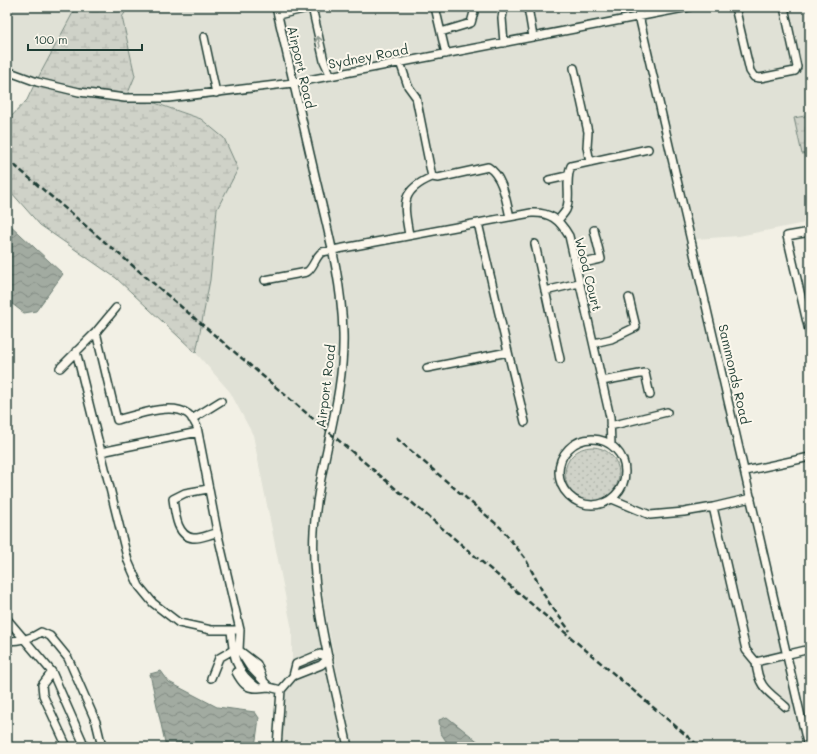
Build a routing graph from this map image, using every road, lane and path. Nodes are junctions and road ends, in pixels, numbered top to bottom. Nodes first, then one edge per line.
1 (276, 7) edge
2 (435, 7) edge
3 (472, 7) edge
4 (504, 7) edge
5 (528, 7) edge
6 (637, 7) edge
7 (689, 7) edge
8 (735, 7) edge
9 (784, 7) edge
10 (312, 8) edge
11 (278, 15) junction
12 (639, 17) junction
13 (441, 32) junction
14 (204, 37) dead end
15 (533, 37) junction
16 (504, 42) junction
17 (446, 54) junction
18 (400, 62) junction
19 (574, 68) dead end
20 (7, 71) edge
21 (331, 76) junction
22 (293, 83) junction
23 (216, 93) junction
24 (648, 149) dead end
25 (590, 162) junction
26 (567, 176) junction
27 (432, 177) junction
28 (548, 180) dead end
29 (510, 217) junction
30 (558, 221) junction
31 (478, 223) junction
32 (594, 230) dead end
33 (810, 232) edge
34 (409, 235) junction
35 (535, 244) dead end
36 (333, 249) junction
37 (575, 265) junction
38 (265, 280) dead end
39 (580, 283) junction
40 (545, 291) junction
41 (629, 298) dead end
42 (116, 308) dead end
43 (96, 332) junction
44 (810, 336) edge
45 (594, 344) junction
46 (76, 351) junction
47 (508, 352) junction
48 (560, 359) dead end
49 (60, 368) dead end
50 (427, 368) dead end
51 (602, 381) junction
52 (650, 395) dead end
53 (221, 401) dead end
54 (667, 412) dead end
55 (192, 419) junction
56 (525, 422) dead end
57 (610, 426) junction
58 (198, 432) junction
59 (611, 445) junction
60 (101, 452) junction
61 (810, 457) edge
62 (745, 471) junction
63 (208, 489) junction
64 (751, 498) junction
65 (612, 499) junction
66 (713, 507) junction
67 (217, 533) junction
68 (7, 619) edge
69 (231, 630) junction
70 (240, 630) junction
71 (24, 639) junction
72 (7, 641) edge
73 (810, 649) edge
74 (235, 652) junction
75 (787, 654) junction
76 (329, 658) junction
77 (756, 662) junction
78 (52, 672) junction
79 (293, 676) junction
80 (211, 678) dead end
81 (266, 688) junction
82 (281, 690) junction
83 (786, 707) dead end
84 (67, 747) edge
85 (83, 747) edge
86 (102, 747) edge
87 (277, 747) edge
88 (348, 747) edge
89 (808, 747) edge

1 - 11 street, Airport Road
2 - 13 street
3 - 13 street
4 - 16 street
5 - 15 street
6 - 12 street, Sammonds Road
7 - 12 street, Sydney Road
8 - 9 street
10 - 11 street
21 -> 10 street
11 - 22 street, Airport Road
12 - 15 street, Sydney Road
12 - 62 street, Sammonds Road
13 - 17 street
14 - 23 street
15 - 16 street, Sydney Road
16 - 17 street, Sydney Road
17 - 18 street, Sydney Road
18 - 21 street, Sydney Road
18 - 27 street
19 - 25 street
20 - 23 street, Sydney Road
21 - 22 street, Sydney Road
22 - 23 street, Sydney Road
22 - 36 street, Airport Road
24 - 25 street
25 - 26 street
26 - 28 street
26 - 30 street
27 - 29 street
27 - 34 street
29 - 30 street, Wood Court
29 - 31 street, Wood Court
30 - 37 street, Wood Court
31 - 34 street, Wood Court
31 - 47 street
32 - 37 street
33 - 44 street
34 - 36 street, Wood Court
35 - 40 street
36 - 38 street, Wood Court
36 - 76 street, Airport Road
37 - 39 street, Wood Court
39 - 40 street
39 - 45 street, Wood Court
40 - 48 street
41 - 45 street
42 - 43 street
43 - 46 street
43 - 55 street
45 - 51 street, Wood Court
46 - 49 street
46 - 60 street
47 - 50 street
47 - 56 street
51 - 52 street
51 - 57 street, Wood Court
53 - 55 street
54 - 57 street
55 - 58 street
57 - 59 street, Wood Court
58 - 60 street
58 - 63 street
59 - 65 street
59 - 65 street
60 - 69 street
61 - 62 street
62 - 64 street, Sammonds Road
63 - 67 street
63 - 67 street
64 - 66 street
64 - 75 street, Sammonds Road
65 - 66 street
66 - 77 street
67 - 70 street
68 - 71 street
69 - 70 street
69 - 74 street
70 - 74 street
71 - 72 street
71 - 78 street
71 - 86 street
73 - 75 street
74 - 80 street
74 - 81 street
74 - 81 street
75 - 77 street
75 - 89 street, Sammonds Road
76 - 79 street
76 - 79 street
76 - 88 street, Airport Road
77 - 83 street
78 - 84 street
78 - 85 street
79 - 82 street
81 - 82 street
82 - 87 street

